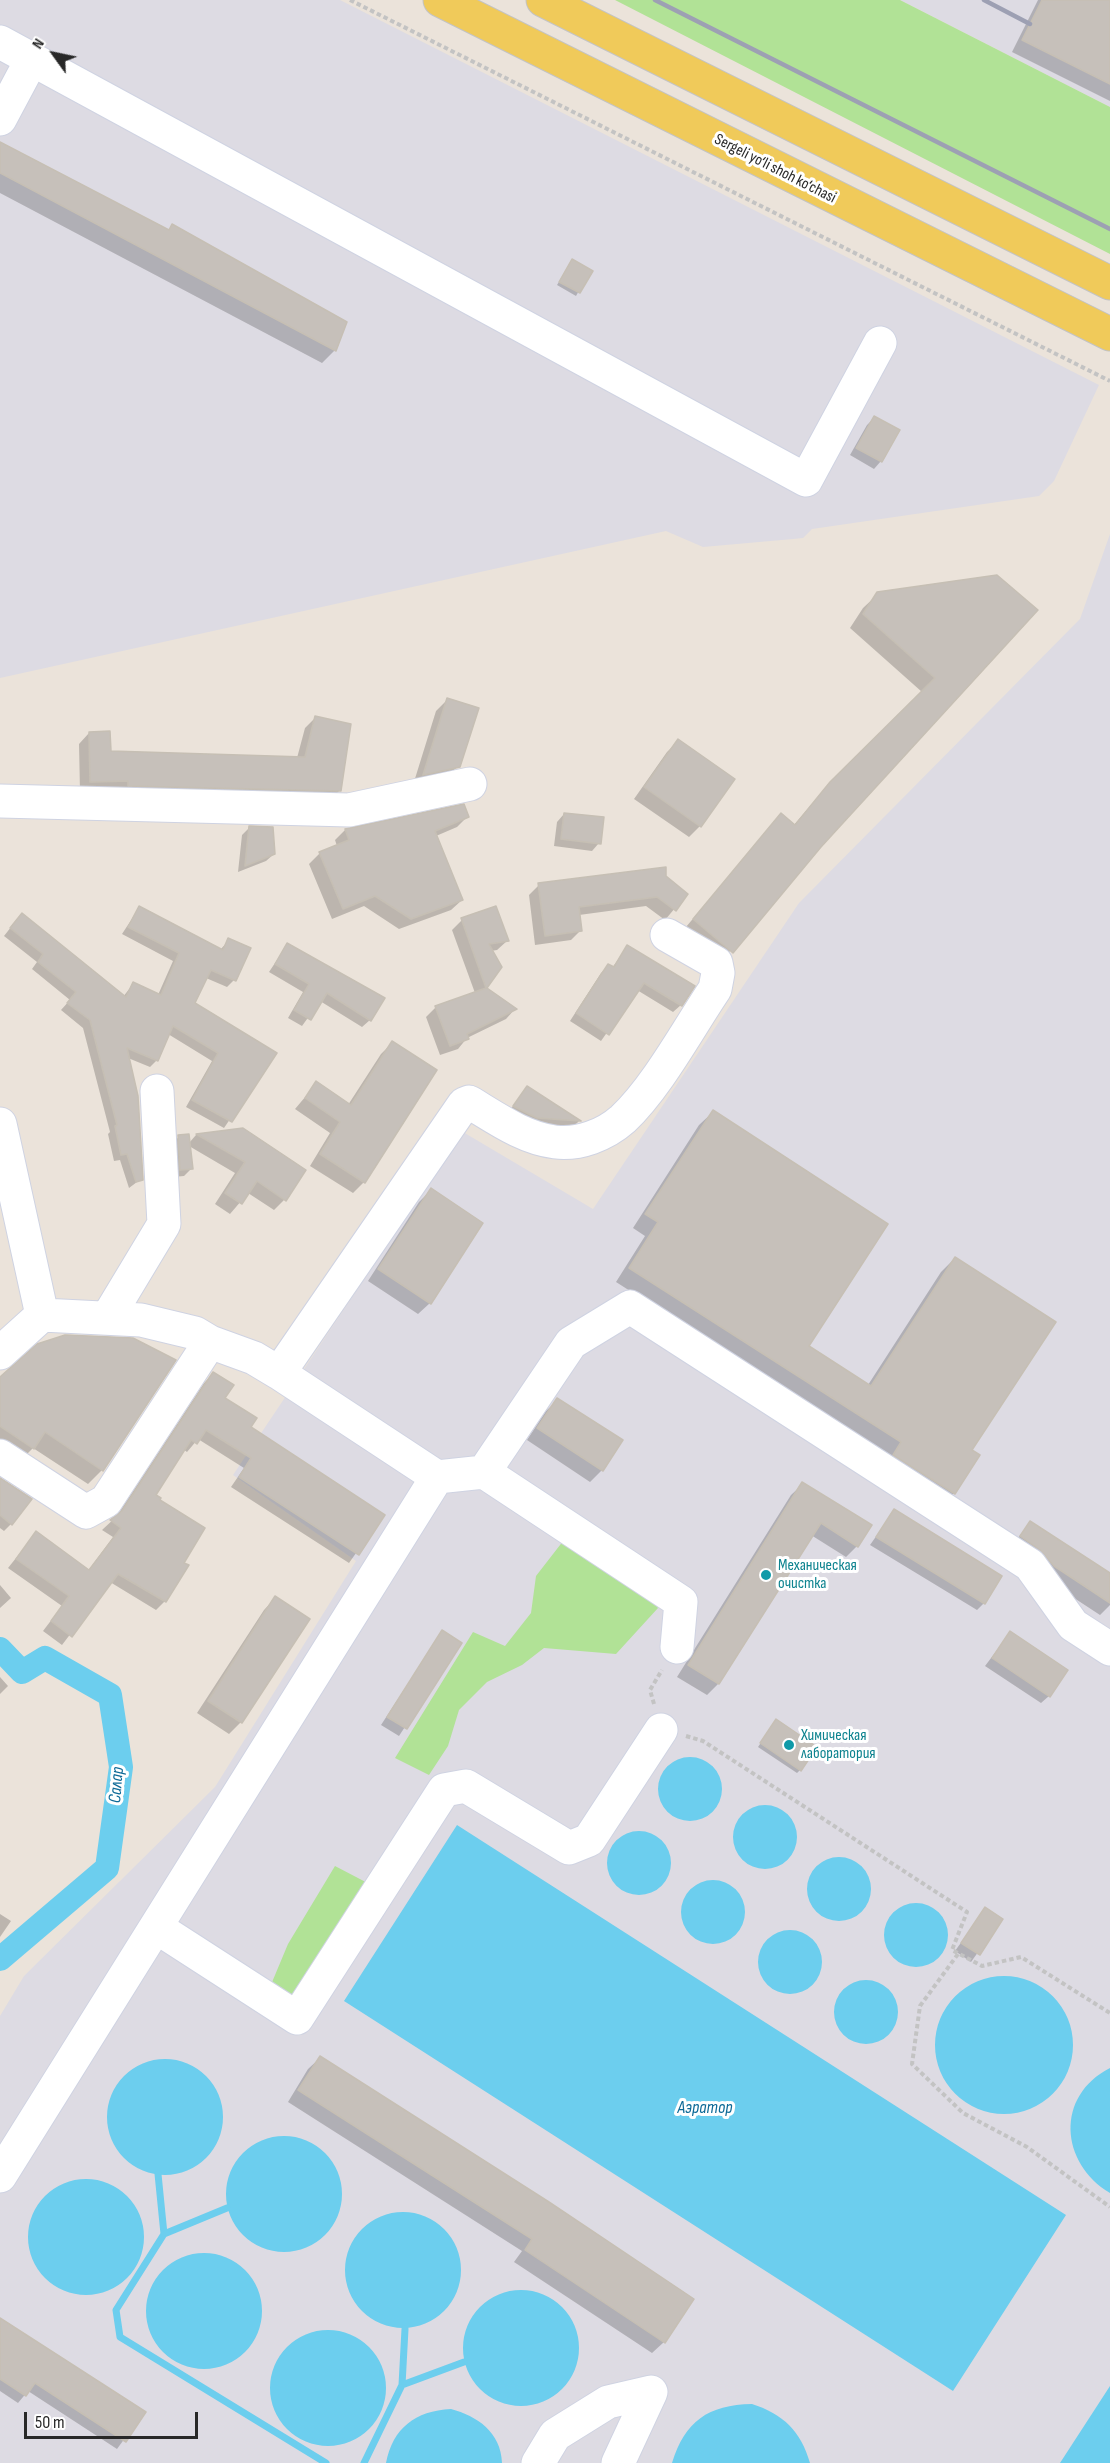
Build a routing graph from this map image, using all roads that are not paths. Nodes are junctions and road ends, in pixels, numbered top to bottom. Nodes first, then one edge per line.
1 (440, 0) edge
2 (543, 0) edge
3 (0, 42) edge
4 (32, 59) junction
5 (0, 119) edge
6 (1110, 283) edge
7 (1110, 334) edge
8 (880, 343) dead end
9 (470, 784) dead end
10 (0, 801) edge
11 (668, 935) dead end
12 (157, 1091) dead end
13 (0, 1124) edge
14 (42, 1315) junction
15 (108, 1317) junction
16 (210, 1342) junction
17 (0, 1353) edge
18 (279, 1373) junction
19 (0, 1456) edge
20 (484, 1472) junction
21 (437, 1476) junction
22 (677, 1647) dead end
23 (1110, 1649) edge
24 (661, 1730) road end
25 (156, 1927) junction
26 (0, 2176) edge
27 (538, 2463) edge
28 (618, 2463) edge

1 - 7 main road, Sergeli yo‘li shoh ko‘chasi
2 - 6 main road
3 - 4 street
4 - 5 street
4 - 8 street
9 - 10 street
11 - 18 street
12 - 15 street
13 - 14 street
14 - 15 street
14 - 17 street
15 - 16 street
16 - 18 street
16 - 19 street
18 - 21 street
20 - 21 street
20 - 22 street
20 - 23 street
21 - 25 street
24 - 25 street
25 - 26 street
27 - 28 street

